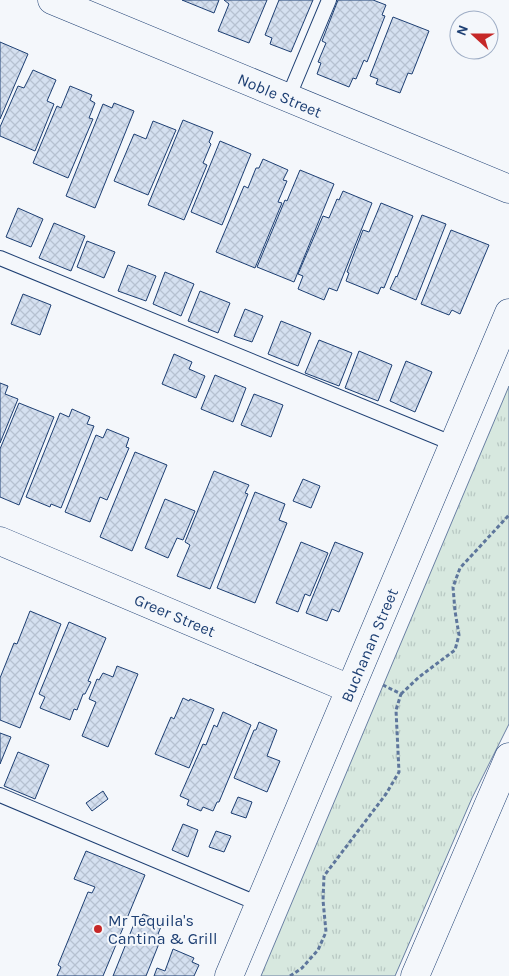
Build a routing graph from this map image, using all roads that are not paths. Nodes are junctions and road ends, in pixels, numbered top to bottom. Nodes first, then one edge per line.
1 (52, 0) edge
2 (329, 0) edge
3 (288, 98) junction
4 (509, 190) edge
5 (0, 258) edge
6 (509, 313) edge
7 (454, 444) junction
8 (0, 541) edge
9 (350, 689) junction
10 (509, 757) edge
11 (0, 795) edge
12 (259, 904) junction
13 (229, 976) edge
14 (415, 976) edge

1 - 3 main road, Noble Street
2 - 3 lane
3 - 4 main road, Noble Street
5 - 7 lane
6 - 7 main road, Buchanan Street
7 - 9 main road, Buchanan Street
8 - 9 main road, Greer Street
9 - 12 main road, Buchanan Street
10 - 14 main road
11 - 12 lane
12 - 13 main road, Buchanan Street

